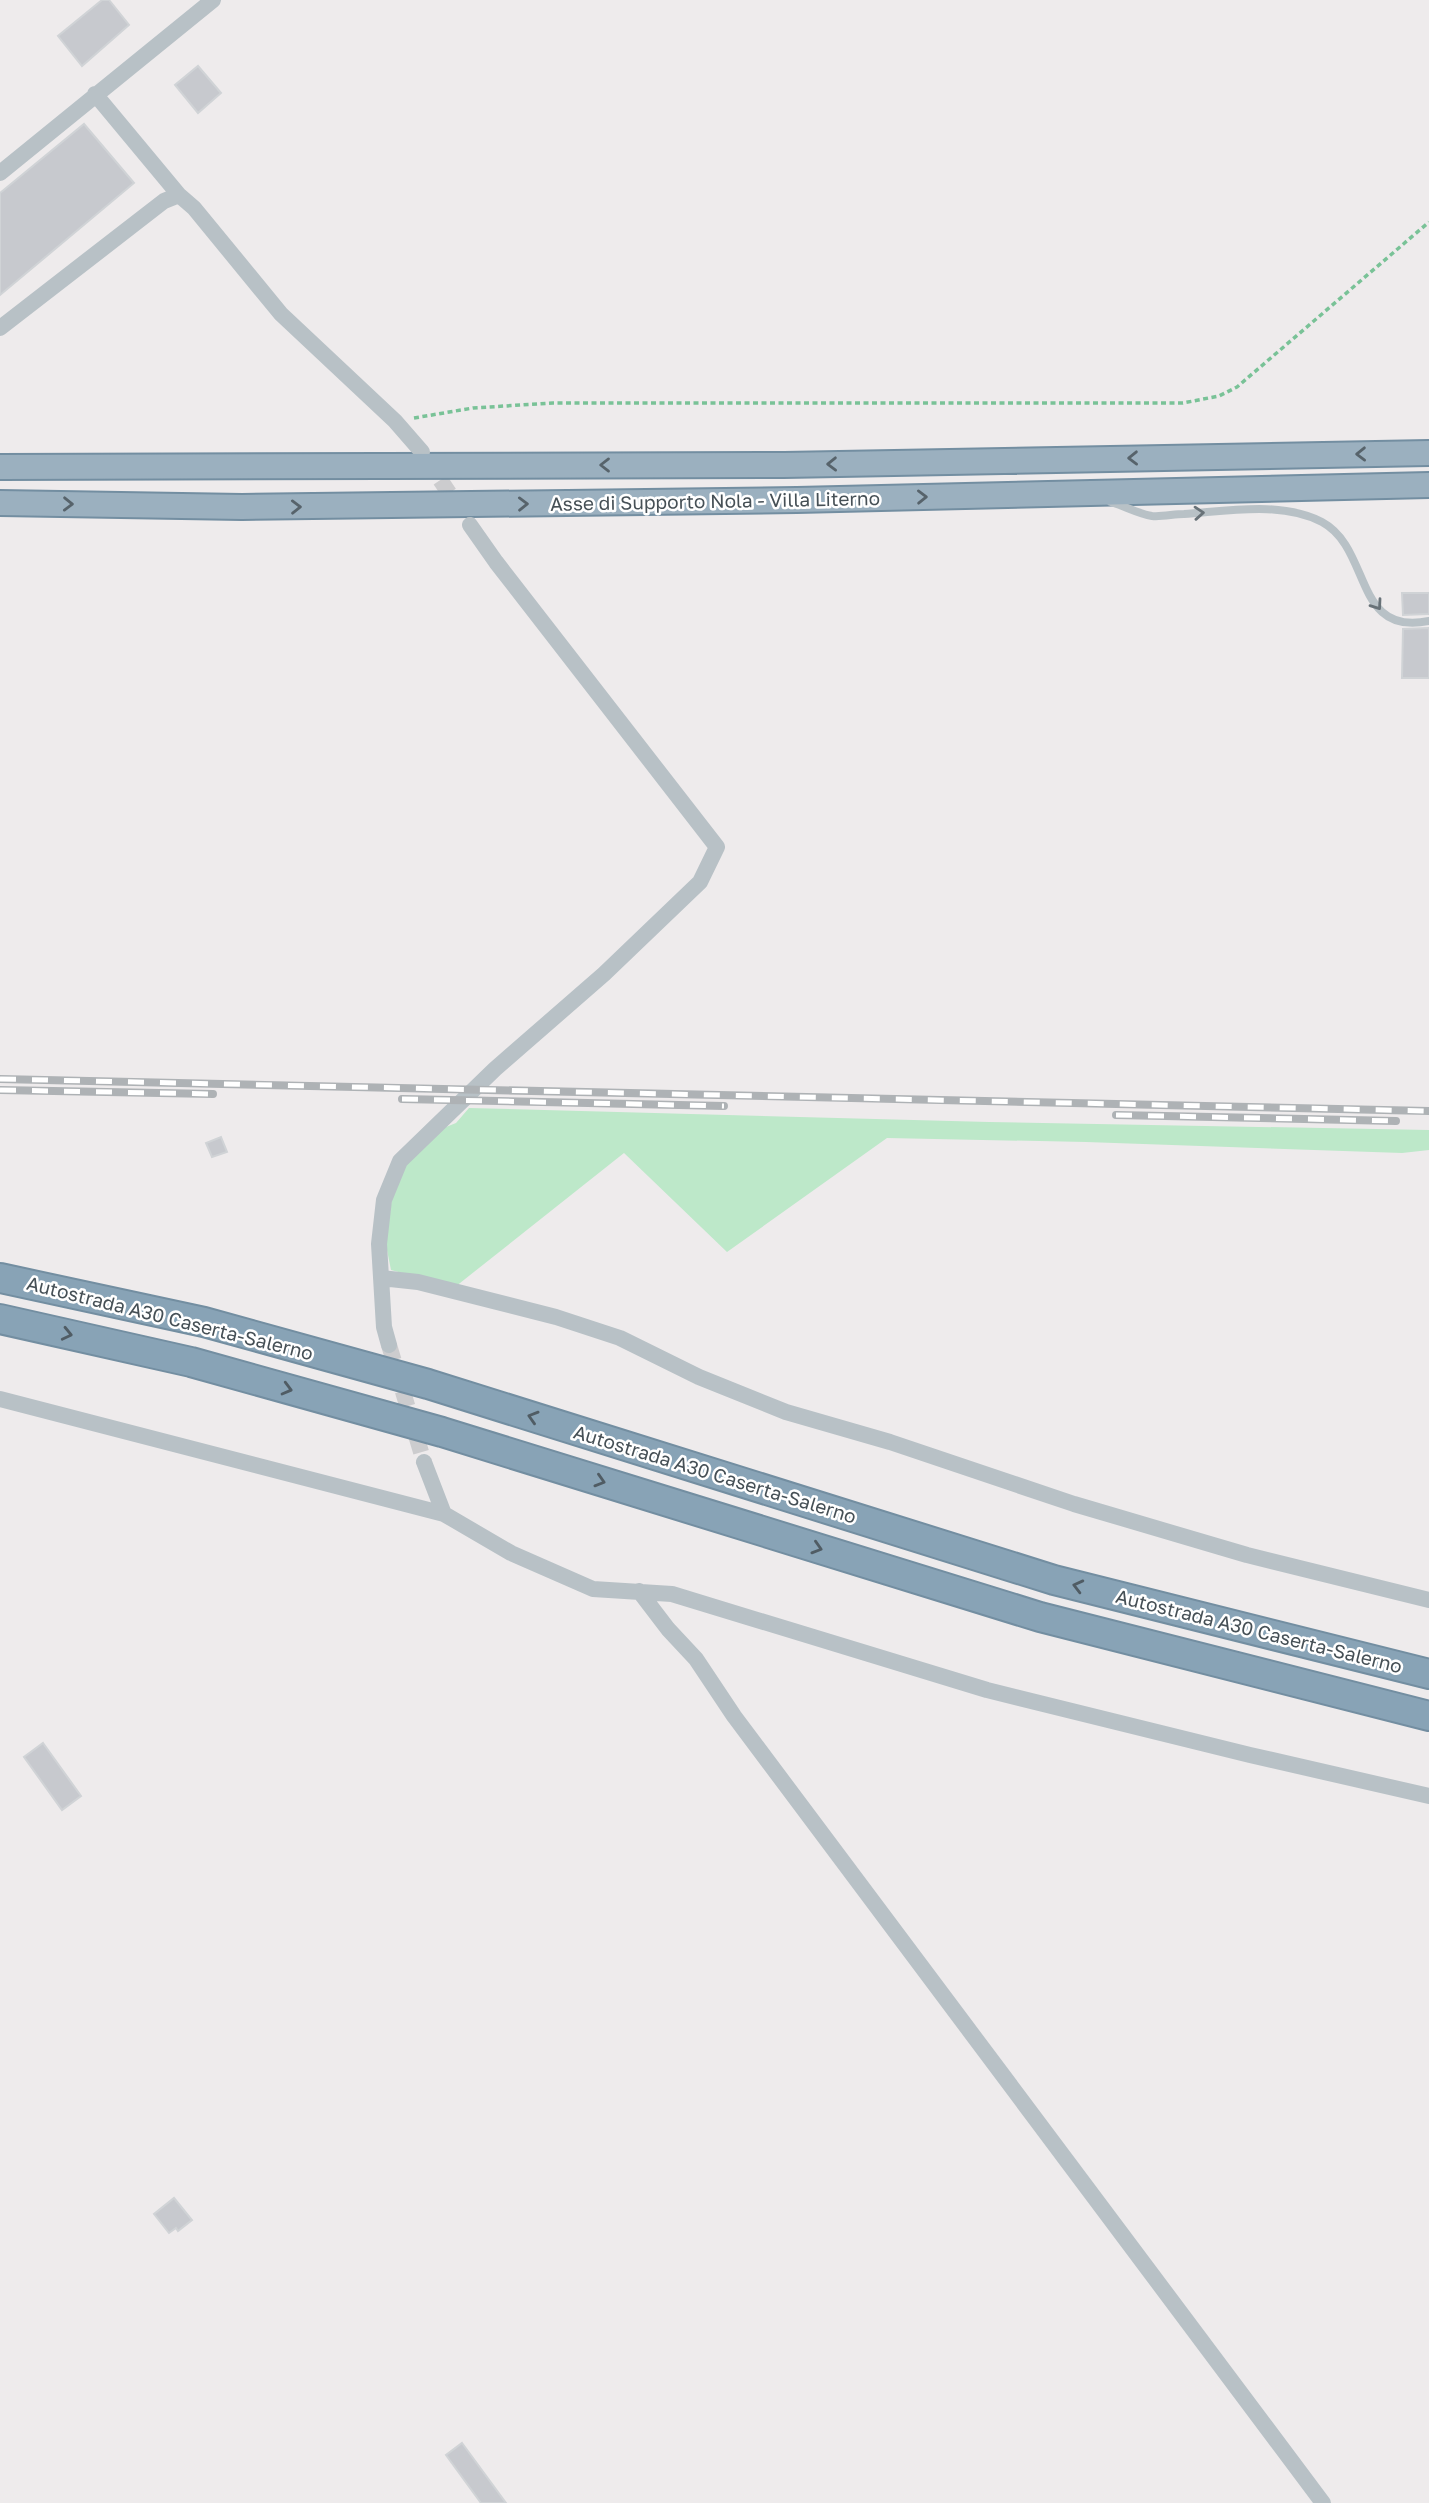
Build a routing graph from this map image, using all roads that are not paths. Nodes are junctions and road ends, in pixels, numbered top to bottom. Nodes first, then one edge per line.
1 (213, 0) edge
2 (95, 94) junction
3 (0, 173) edge
4 (179, 195) junction
5 (0, 328) edge
6 (422, 452) tunnel mouth
7 (1429, 453) edge
8 (0, 467) edge
9 (1429, 485) edge
10 (1085, 493) junction
11 (0, 503) edge
12 (470, 525) tunnel mouth
13 (1429, 621) edge
14 (0, 1278) edge
15 (381, 1278) junction
16 (0, 1319) edge
17 (389, 1345) tunnel mouth
18 (0, 1399) edge
19 (424, 1462) tunnel mouth
20 (444, 1514) junction
21 (639, 1591) junction
22 (1429, 1600) edge
23 (1429, 1674) edge
24 (1429, 1716) edge
25 (1429, 1796) edge
26 (1323, 2503) edge

1 - 2 street
2 - 3 street
2 - 4 street
4 - 5 street
4 - 6 street
7 -> 8 highway, Asse di Supporto Nola - Villa Literno
9 - 10 highway, Asse di Supporto Nola - Villa Literno
11 -> 10 highway, Asse di Supporto Nola - Villa Literno
10 -> 13 lane
12 - 15 street
23 -> 14 highway, Autostrada A30 Caserta-Salerno
15 - 17 street
15 - 22 street
16 -> 24 highway, Autostrada A30 Caserta-Salerno
18 - 20 street
19 - 20 street
20 - 21 street
21 - 25 street
21 - 26 street

